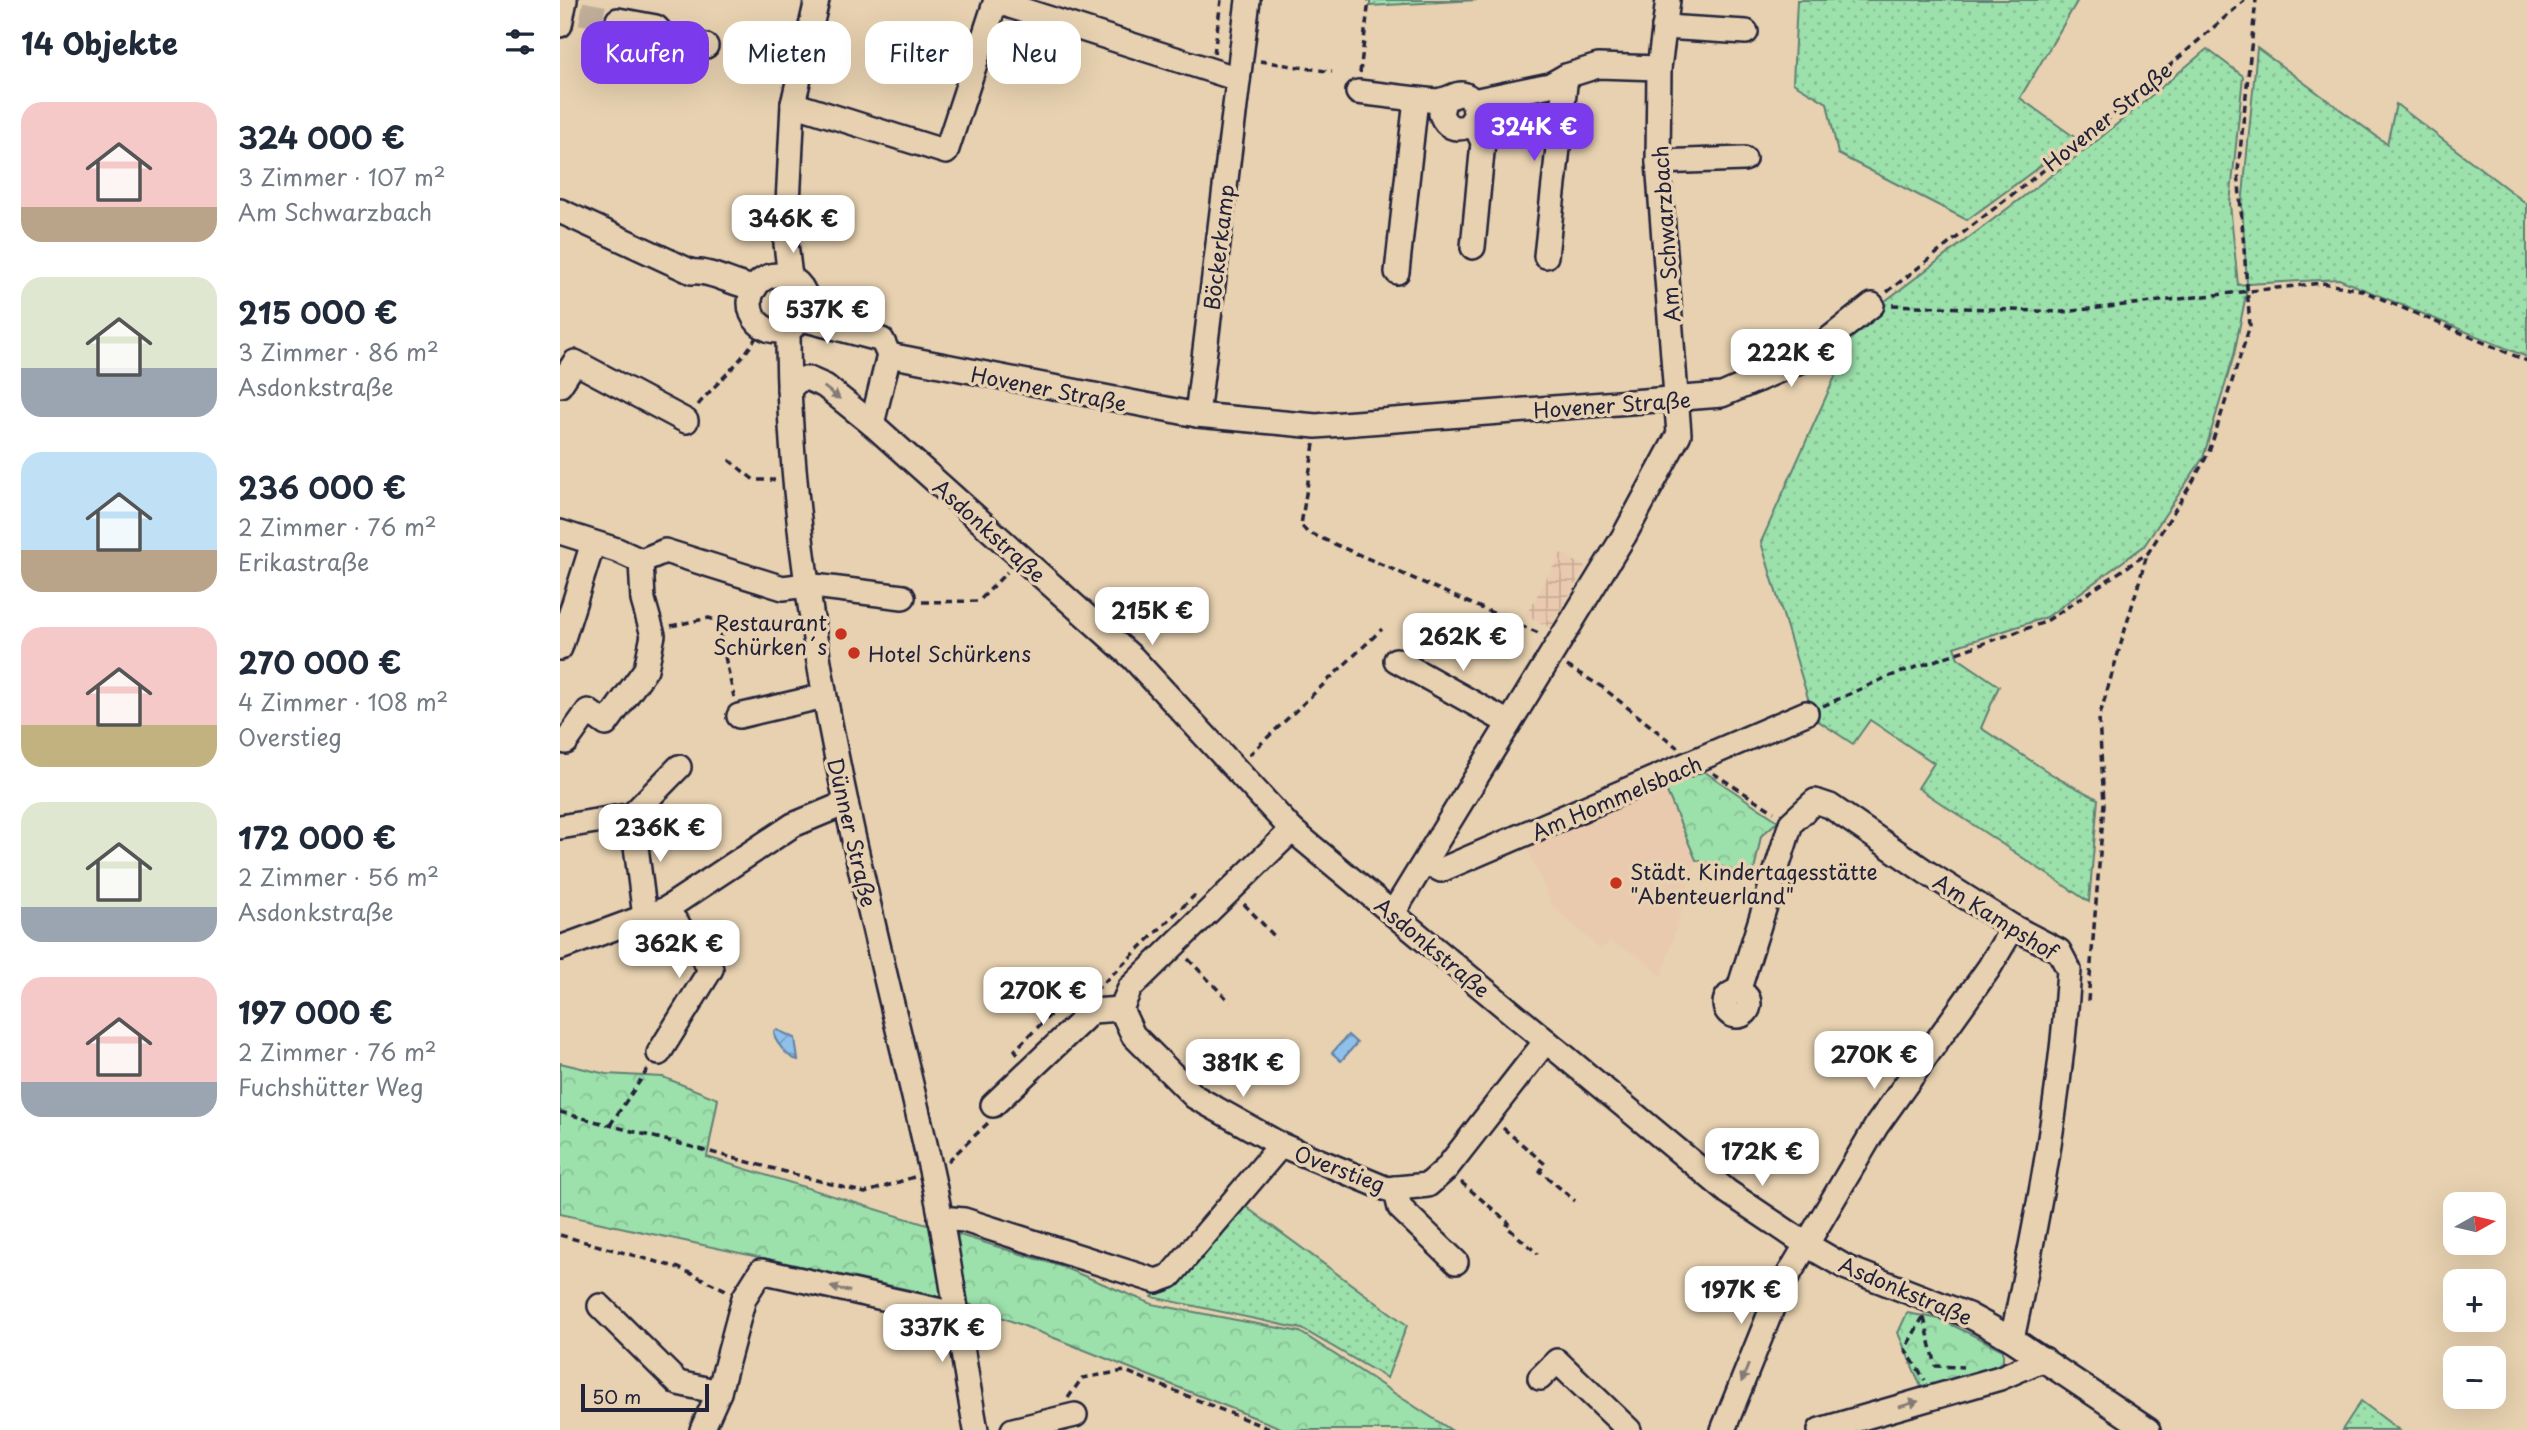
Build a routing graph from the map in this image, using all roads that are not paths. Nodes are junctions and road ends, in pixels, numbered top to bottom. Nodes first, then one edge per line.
1 (817, 0) edge
2 (1248, 0) edge
3 (1668, 0) edge
4 (1003, 3) edge
5 (618, 20) tunnel mouth
6 (623, 21) edge
7 (1664, 27) junction
8 (1746, 32) dead end
9 (1659, 68) junction
10 (1239, 69) junction
11 (1566, 76) junction
12 (1358, 92) road end
13 (1416, 99) junction
14 (793, 104) junction
15 (1473, 111) junction
16 (1744, 159) dead end
17 (1658, 162) junction
18 (560, 211) edge
19 (1473, 247) dead end
20 (1546, 256) dead end
21 (1396, 272) dead end
22 (782, 276) junction
23 (752, 297) junction
24 (1872, 305) road end
25 (786, 322) junction
26 (889, 355) junction
27 (560, 385) edge
28 (789, 389) junction
29 (1678, 400) junction
30 (1197, 415) junction
31 (686, 421) road end
32 (872, 424) junction
33 (789, 441) junction
34 (560, 532) edge
35 (593, 543) junction
36 (640, 561) junction
37 (806, 585) junction
38 (903, 597) road end
39 (560, 648) edge
40 (1396, 660) dead end
41 (824, 696) junction
42 (1806, 713) road end
43 (738, 716) road end
44 (1509, 723) junction
45 (566, 742) dead end
46 (679, 767) dead end
47 (846, 803) junction
48 (632, 815) junction
49 (560, 827) edge
50 (1292, 830) junction
51 (1424, 862) junction
52 (655, 913) junction
53 (1393, 913) junction
54 (2013, 928) junction
55 (560, 948) edge
56 (1738, 992) dead end
57 (1121, 1009) junction
58 (1546, 1041) junction
59 (659, 1053) road end
60 (993, 1105) road end
61 (1281, 1144) junction
62 (1395, 1188) junction
63 (940, 1218) junction
64 (1807, 1245) junction
65 (1456, 1262) dead end
66 (600, 1306) dead end
67 (955, 1314) junction
68 (2012, 1339) junction
69 (2044, 1359) junction
70 (1539, 1378) dead end
71 (719, 1392) junction
72 (1071, 1407) road end
73 (1870, 1423) edge
74 (702, 1430) edge
75 (976, 1430) edge
76 (1013, 1430) edge
77 (1629, 1430) edge
78 (1723, 1430) edge
79 (1820, 1430) edge
80 (2148, 1430) edge

1 - 14 street
2 - 10 street, Böckerkamp
3 - 7 street, Am Schwarzbach
4 - 10 street
4 - 14 street
5 - 6 street
7 - 8 street
7 - 9 street, Am Schwarzbach
9 - 11 street
9 - 17 street, Am Schwarzbach
10 - 30 street, Böckerkamp
11 - 15 street
11 - 20 street
12 - 13 street
13 - 15 street
13 - 21 street
14 - 22 street
15 - 19 street
16 - 17 street
17 - 29 street, Am Schwarzbach
18 - 23 street
22 - 23 street
22 - 25 street, Dünner Straße
23 - 25 street, Dünner Straße
24 - 29 street, Hovener Straße
25 - 26 street
25 - 28 street, Dünner Straße
25 - 33 street, Dünner Straße
26 - 30 street, Hovener Straße
26 - 32 street
27 - 31 street
28 -> 32 street, Asdonkstraße
28 - 33 street, Dünner Straße
29 - 30 street, Hovener Straße
29 - 44 street
32 - 50 street, Asdonkstraße
33 - 37 street, Dünner Straße
34 - 35 street
35 - 36 street
35 - 39 street
36 - 37 street
36 - 45 street
37 - 38 street
37 - 41 street, Dünner Straße
40 - 44 street
41 - 43 street
41 - 47 street, Dünner Straße
42 - 51 street, Am Hommelsbach
44 - 51 street
46 - 48 street
47 - 52 street
47 - 63 street, Dünner Straße
48 - 49 street
48 - 52 street
50 - 53 street, Asdonkstraße
50 - 57 street
51 - 53 street
52 - 55 street
52 - 59 street
53 - 58 street, Asdonkstraße
54 - 56 street, Am Kampshof
54 - 64 street
54 - 68 street, Am Kampshof
57 - 60 street
57 - 61 street, Overstieg
58 - 62 street, Overstieg
58 - 64 street, Asdonkstraße
61 - 62 street, Overstieg
61 - 63 street
62 - 65 street
63 - 67 street, Dünner Straße
64 - 68 street, Asdonkstraße
64 -> 78 street
66 - 71 street
67 -> 71 street
67 - 75 street, Dünner Straße
68 - 69 street, Asdonkstraße
73 -> 69 street
69 - 80 street, Asdonkstraße
70 - 77 street
71 - 74 street
72 - 76 street
73 - 79 street

